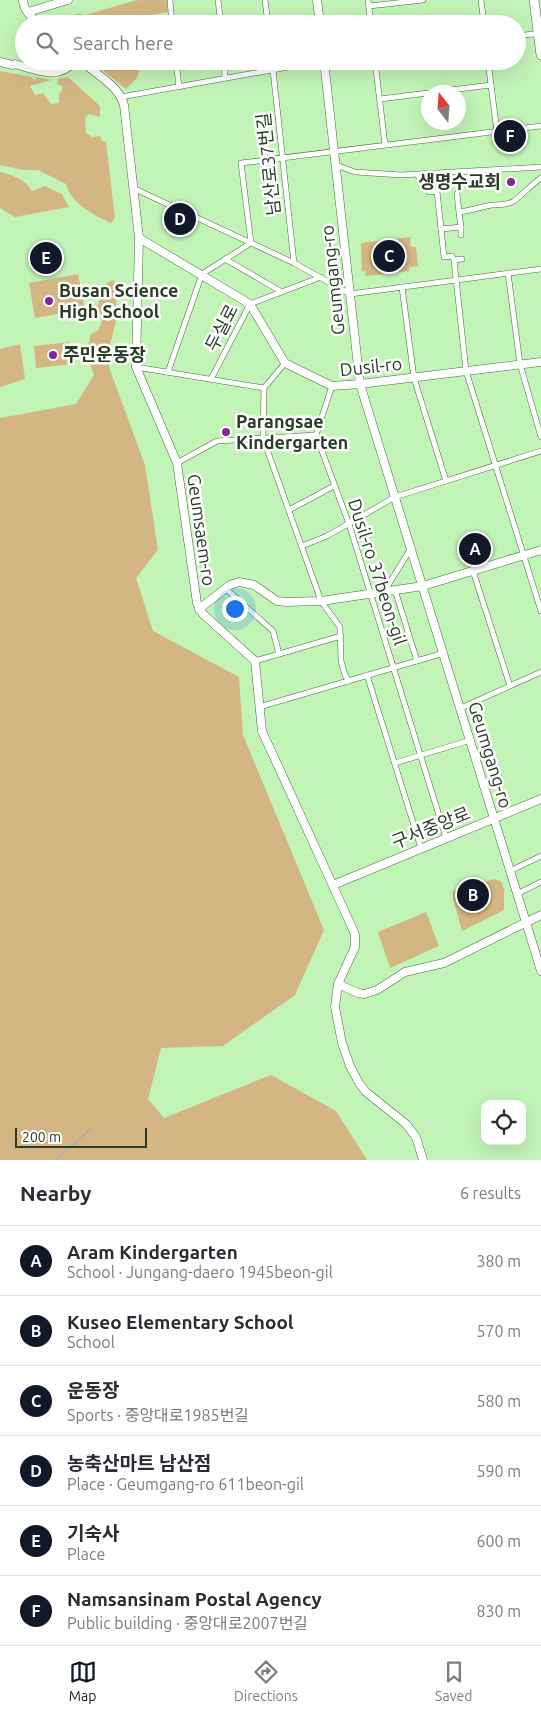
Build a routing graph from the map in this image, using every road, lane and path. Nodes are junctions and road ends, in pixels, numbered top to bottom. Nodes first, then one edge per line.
1 (23, 0) edge
2 (68, 0) edge
3 (170, 0) edge
4 (218, 0) edge
5 (265, 0) edge
6 (317, 0) edge
7 (423, 0) edge
8 (481, 0) edge
9 (534, 0) edge
10 (539, 0) edge
11 (368, 3) edge
12 (28, 12) junction
13 (541, 14) edge
14 (30, 15) edge
15 (171, 15) edge
16 (220, 15) edge
17 (267, 15) edge
18 (319, 15) edge
19 (483, 15) edge
20 (539, 33) edge
21 (526, 35) edge
22 (541, 55) edge
23 (0, 57) edge
24 (0, 62) edge
25 (13, 62) joint
26 (39, 70) edge
27 (64, 70) edge
28 (93, 70) edge
29 (177, 70) edge
30 (225, 70) edge
31 (273, 70) joint
32 (324, 70) edge
33 (376, 70) edge
34 (489, 70) edge
35 (225, 78) junction
36 (491, 85) junction
37 (178, 87) junction
38 (466, 88) edge
39 (421, 94) edge
40 (121, 97) junction
41 (380, 100) junction
42 (541, 126) edge
43 (496, 132) junction
44 (385, 145) junction
45 (334, 152) junction
46 (282, 158) junction
47 (336, 165) junction
48 (541, 167) edge
49 (418, 175) junction
50 (541, 178) edge
51 (133, 188) junction
52 (457, 194) dead end
53 (459, 212) junction
54 (460, 227) junction
55 (441, 228) junction
56 (461, 235) dead end
57 (140, 238) junction
58 (251, 243) junction
59 (225, 259) junction
60 (462, 259) dead end
61 (454, 260) junction
62 (294, 263) junction
63 (541, 269) edge
64 (508, 273) junction
65 (202, 274) junction
66 (321, 277) junction
67 (457, 280) junction
68 (402, 287) junction
69 (282, 292) junction
70 (350, 294) junction
71 (250, 304) junction
72 (541, 362) edge
73 (285, 363) junction
74 (520, 364) junction
75 (136, 367) junction
76 (466, 371) junction
77 (168, 372) junction
78 (414, 378) junction
79 (210, 379) junction
80 (360, 384) junction
81 (332, 386) junction
82 (264, 388) junction
83 (316, 435) junction
84 (541, 436) edge
85 (263, 438) junction
86 (541, 451) edge
87 (177, 463) junction
88 (496, 466) junction
89 (446, 481) junction
90 (334, 486) junction
91 (395, 498) junction
92 (289, 510) junction
93 (349, 524) junction
94 (302, 546) junction
95 (411, 548) junction
96 (541, 550) edge
97 (524, 555) junction
98 (473, 571) junction
99 (423, 586) junction
100 (225, 588) junction
101 (395, 590) junction
102 (384, 592) junction
103 (370, 594) junction
104 (321, 601) junction
105 (199, 609) junction
106 (541, 612) edge
107 (341, 636) junction
108 (444, 653) junction
109 (279, 654) junction
110 (255, 661) junction
111 (416, 661) junction
112 (394, 668) junction
113 (541, 672) edge
114 (367, 675) junction
115 (349, 681) junction
116 (510, 686) junction
117 (259, 707) junction
118 (461, 708) junction
119 (470, 740) junction
120 (421, 755) junction
121 (395, 763) junction
122 (541, 799) edge
123 (494, 818) junction
124 (446, 838) junction
125 (421, 848) junction
126 (541, 856) edge
127 (510, 871) junction
128 (541, 882) edge
129 (333, 884) junction
130 (517, 894) junction
131 (541, 915) edge
132 (526, 922) junction
133 (541, 970) edge
134 (338, 984) junction
135 (423, 1160) edge

1 - 12 street
2 - 12 street
3 - 15 street
4 - 16 street
5 - 17 street
6 - 18 street
7 - 11 street
8 - 19 street
9 - 20 main road
10 - 13 main road
12 - 14 street
20 - 21 street
20 - 22 main road
23 - 25 street
24 - 25 street
26 - 27 street
28 - 40 street
29 - 37 street
30 - 35 street
31 - 35 street
31 - 46 street, 남산로37번길
32 - 45 street, Geumgang-ro
33 - 41 street
34 - 36 street
35 - 37 street
36 - 38 street
36 - 43 street
37 - 40 street
39 - 41 street
40 - 51 street, Geumsaem-ro
41 - 44 street
42 - 43 street
43 - 44 street
44 - 45 street
45 - 46 street
45 - 47 street, Geumgang-ro
46 - 58 street
46 - 62 street, 남산로37번길
47 - 49 street
47 - 70 street, Geumgang-ro
48 - 49 street
49 - 55 street
50 - 53 street
51 - 57 street, Geumsaem-ro
51 - 58 street
52 - 53 street
53 - 54 street
54 - 55 street
54 - 56 street
55 - 61 street
57 - 65 street
57 - 75 street, Geumsaem-ro
58 - 59 street
58 - 62 street
59 - 65 street
59 - 69 street
60 - 61 street
61 - 67 street
62 - 66 street
63 - 64 street
64 - 67 street
64 - 74 street
65 - 71 street
65 - 77 street, 두실로
66 - 69 street, 두실로
66 - 70 street
67 - 68 street
67 - 76 street
68 - 70 street
68 - 78 street
69 - 71 street, 두실로
70 - 80 street, Geumgang-ro
71 - 73 street
71 - 79 street, 두실로
72 - 74 street, Dusil-ro
73 - 81 street, Dusil-ro
73 - 82 street
74 - 76 street, Dusil-ro
74 - 84 street
75 - 77 street
75 - 87 street, Geumsaem-ro
76 - 78 street, Dusil-ro
76 - 88 street
77 - 79 street
78 - 80 street, Dusil-ro
78 - 89 street
79 - 82 street
80 - 81 street, Dusil-ro
80 - 91 street, Geumgang-ro
81 - 83 street
82 - 85 street
83 - 85 street
83 - 90 street, Dusil-ro 37beon-gil
85 - 87 street
85 - 92 street
86 - 88 street
87 - 105 street, Geumsaem-ro
88 - 89 street
88 - 97 street
89 - 91 street
90 - 92 street, Dusil-ro 37beon-gil
90 - 93 street, Dusil-ro 37beon-gil
91 - 93 street
91 - 95 street, Geumgang-ro
92 - 94 street
93 - 94 street
93 - 103 street, Dusil-ro 37beon-gil
94 - 104 street
95 - 99 street, Geumgang-ro
95 - 102 street
96 - 97 street
97 - 98 street
97 - 106 street
98 - 99 street
98 - 116 street
99 - 101 street
99 - 108 street, Geumgang-ro
100 - 104 street
100 - 105 street
100 - 109 street
101 - 102 street
101 - 111 street
102 - 103 street
103 - 104 street
103 - 112 street, Dusil-ro 37beon-gil
104 - 107 street
105 - 110 street, Geumsaem-ro
107 - 109 street
107 - 115 street
108 - 111 street
108 - 118 street, Geumgang-ro
109 - 110 street
110 - 117 street
111 - 112 street
112 - 114 street
112 - 120 street, Dusil-ro 37beon-gil
113 - 116 street
114 - 115 street
114 - 121 street
115 - 117 street
116 - 118 street
117 - 129 street
118 - 119 street, Geumgang-ro
119 - 120 street
119 - 123 street, Geumgang-ro
120 - 121 street
120 - 124 street, Dusil-ro 37beon-gil
121 - 125 street
122 - 123 street, 구서중앙로
123 - 124 street, 구서중앙로
123 - 127 street, Geumgang-ro
124 - 125 street, 구서중앙로
125 - 129 street, 구서중앙로
126 - 127 street
127 - 130 street, Geumgang-ro
128 - 130 street
129 - 134 street
130 - 132 street, Geumgang-ro
131 - 132 street
132 - 133 street, Geumgang-ro
132 - 134 street
134 - 135 street

